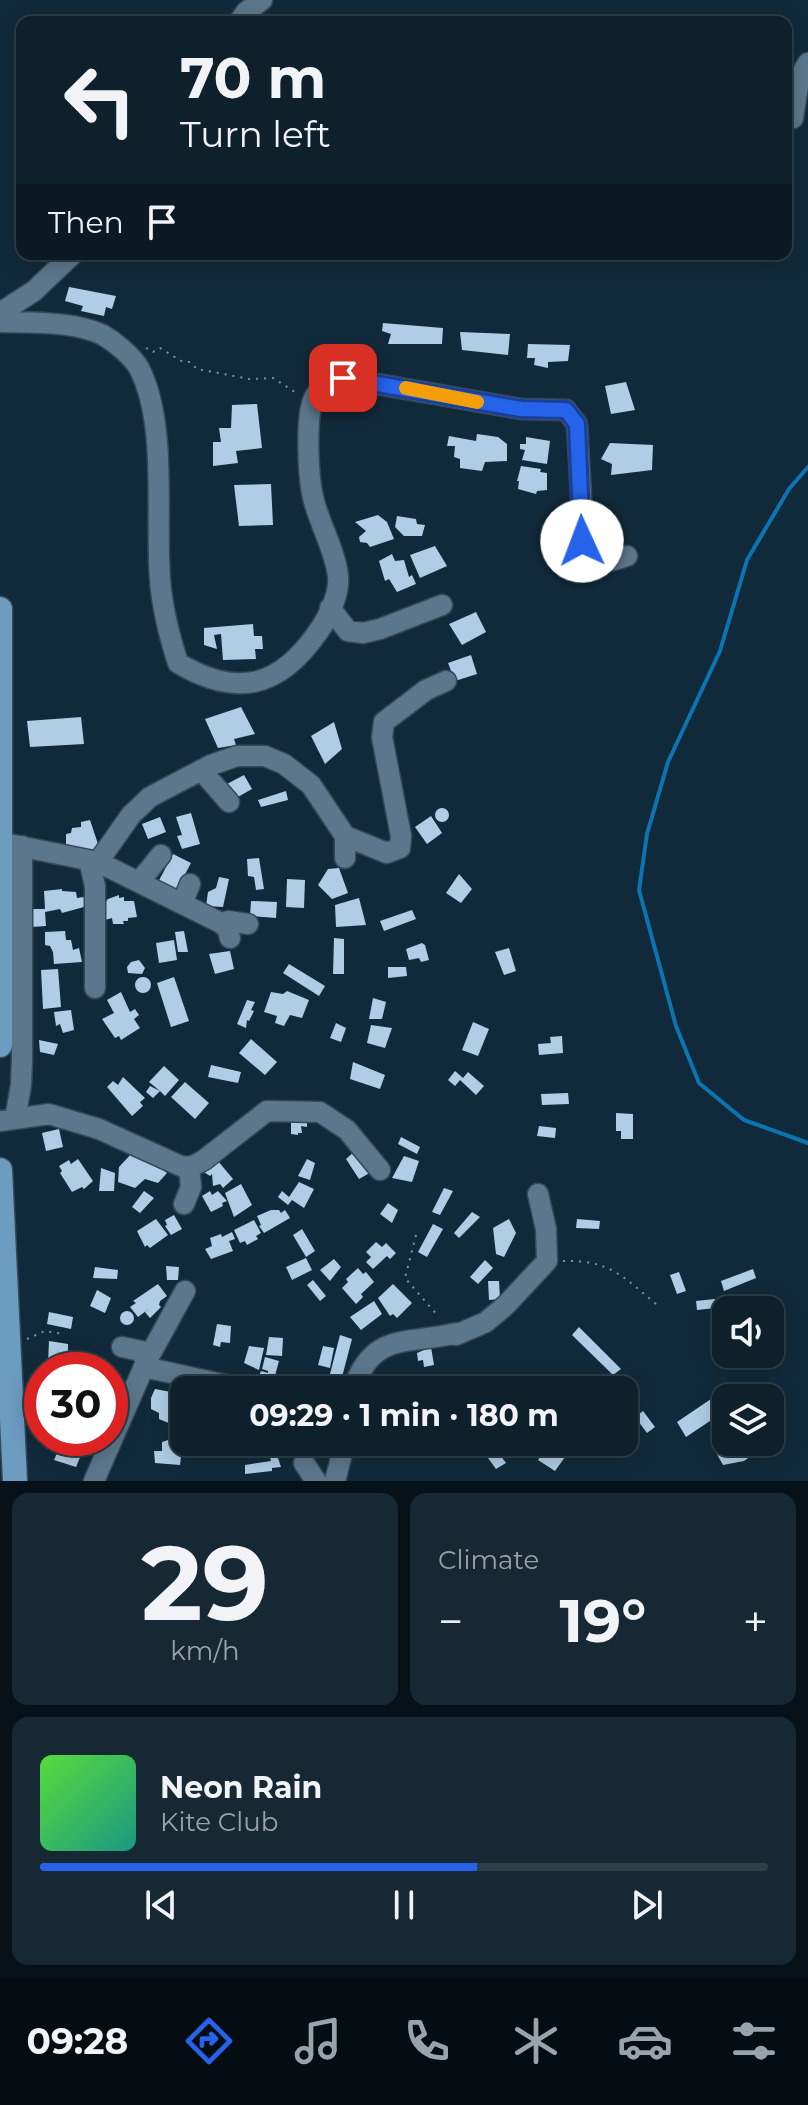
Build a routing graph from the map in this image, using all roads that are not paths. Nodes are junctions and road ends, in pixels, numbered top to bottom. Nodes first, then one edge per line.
1 (262, 0) edge
2 (243, 16) edge
3 (808, 63) edge
4 (793, 118) dead end
5 (67, 260) edge
6 (34, 291) junction
7 (0, 295) edge
8 (0, 313) edge
9 (0, 322) edge
10 (627, 556) dead end
11 (442, 605) dead end
12 (330, 608) junction
13 (0, 609) edge
14 (1, 645) edge
15 (446, 681) dead end
16 (201, 770) junction
17 (229, 802) dead end
18 (345, 836) junction
19 (12, 844) edge
20 (161, 855) dead end
21 (345, 858) dead end
22 (94, 861) junction
23 (139, 882) junction
24 (1, 892) edge
25 (248, 924) dead end
26 (1, 934) edge
27 (95, 988) dead end
28 (0, 1045) edge
29 (8, 1120) edge
30 (189, 1167) junction
31 (0, 1170) edge
32 (380, 1170) dead end
33 (538, 1194) dead end
34 (184, 1204) dead end
35 (1, 1227) edge
36 (185, 1291) dead end
37 (122, 1347) dead end
38 (137, 1370) junction
39 (188, 1375) edge
40 (358, 1376) edge
41 (128, 1392) edge
42 (99, 1456) edge
43 (341, 1456) edge
44 (304, 1463) dead end
45 (15, 1481) edge
46 (94, 1481) edge
47 (316, 1481) edge
48 (335, 1481) edge

1 - 2 street
3 - 4 street
5 - 6 street
6 - 7 street
6 - 8 street
9 - 12 street
10 - 12 street
11 - 12 street
13 - 14 main road
14 - 19 main road
15 - 18 street
16 - 17 street
16 - 18 street
16 - 22 street
18 - 21 street
19 - 22 street
19 - 24 main road
19 - 29 street
20 - 23 street
22 - 23 street
22 - 27 street
23 - 25 street
24 - 26 main road
26 - 28 main road
29 - 30 street
30 - 32 street
30 - 34 street
31 - 35 main road
33 - 40 street
35 - 45 main road
36 - 38 street
37 - 38 street
38 - 39 street
38 - 41 street
42 - 46 street
43 - 48 street
44 - 47 street

